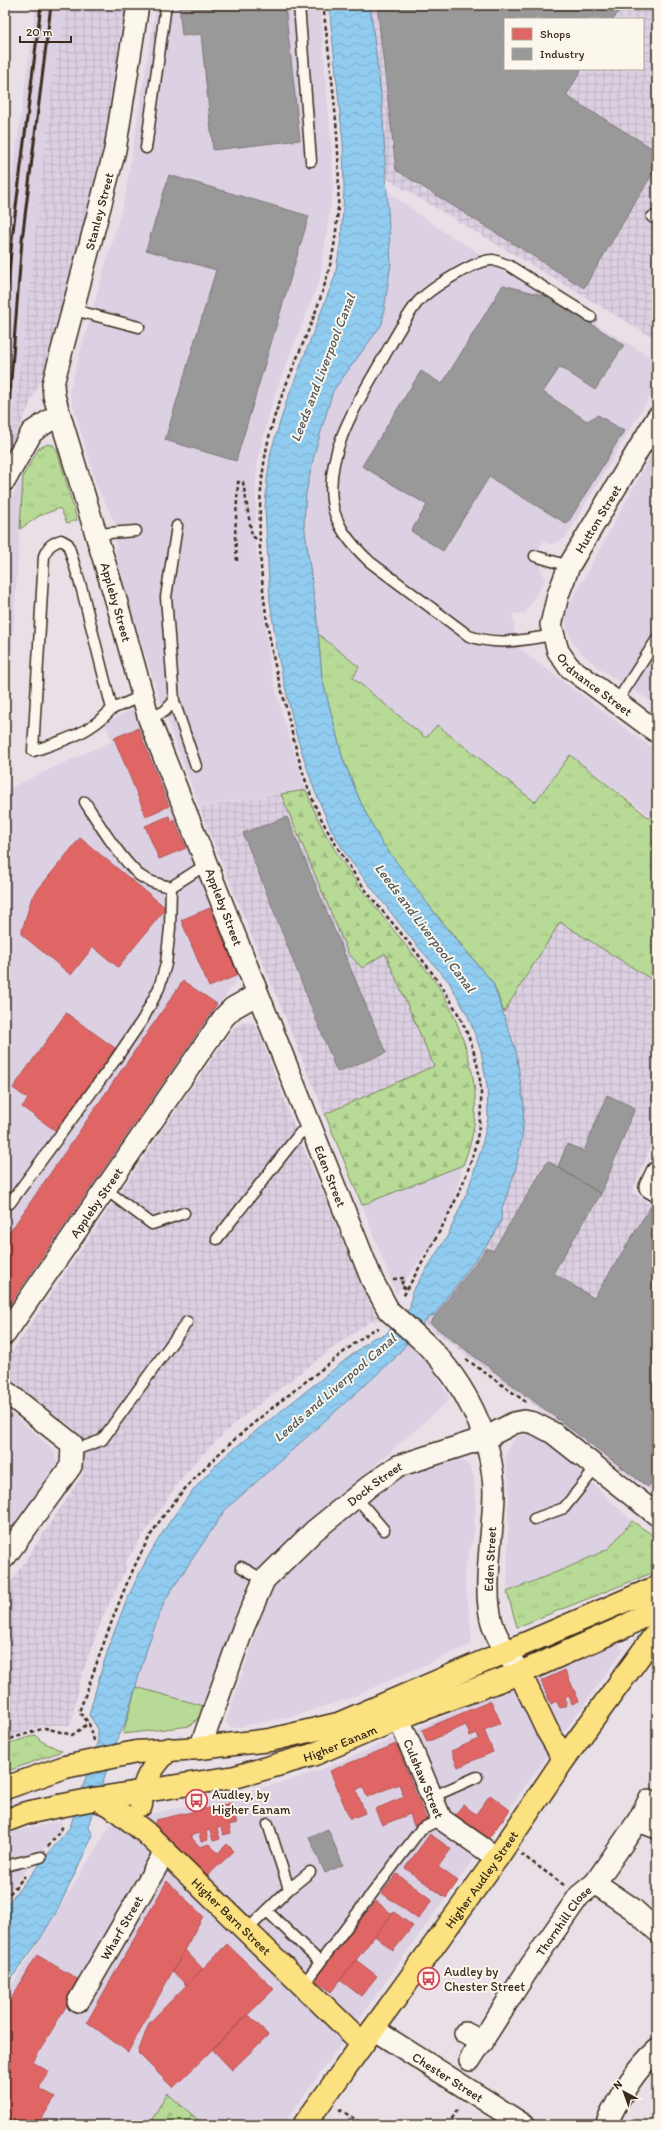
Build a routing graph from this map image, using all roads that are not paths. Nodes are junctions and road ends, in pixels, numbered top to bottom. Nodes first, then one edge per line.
1 (138, 5) edge
2 (166, 5) edge
3 (299, 5) edge
4 (146, 148) dead end
5 (311, 161) dead end
6 (74, 310) junction
7 (591, 318) dead end
8 (139, 327) dead end
9 (59, 414) junction
10 (657, 418) edge
11 (5, 480) edge
12 (177, 526) dead end
13 (136, 531) dead end
14 (95, 534) junction
15 (535, 556) dead end
16 (569, 566) junction
17 (552, 630) junction
18 (657, 639) edge
19 (142, 696) junction
20 (174, 701) junction
21 (616, 703) junction
22 (112, 709) junction
23 (149, 720) junction
24 (657, 732) edge
25 (196, 766) dead end
26 (85, 802) dead end
27 (207, 864) junction
28 (170, 887) junction
29 (258, 994) junction
30 (312, 1126) junction
31 (657, 1172) edge
32 (105, 1189) junction
33 (657, 1191) edge
34 (10, 1203) dead end
35 (184, 1213) dead end
36 (217, 1239) dead end
37 (187, 1322) dead end
38 (5, 1334) edge
39 (5, 1391) edge
40 (485, 1438) junction
41 (71, 1459) junction
42 (596, 1468) junction
43 (356, 1497) junction
44 (657, 1515) edge
45 (534, 1519) dead end
46 (384, 1530) dead end
47 (5, 1557) edge
48 (241, 1567) dead end
49 (264, 1580) junction
50 (657, 1587) edge
51 (657, 1608) edge
52 (657, 1632) edge
53 (506, 1651) junction
54 (520, 1673) junction
55 (396, 1710) junction
56 (200, 1748) junction
57 (169, 1749) junction
58 (564, 1759) junction
59 (477, 1777) dead end
60 (5, 1788) edge
61 (142, 1793) junction
62 (432, 1797) junction
63 (103, 1798) junction
64 (649, 1800) dead end
65 (441, 1819) junction
66 (5, 1821) edge
67 (268, 1824) dead end
68 (647, 1824) edge
69 (145, 1832) junction
70 (502, 1851) junction
71 (165, 1852) junction
72 (42, 1857) road end
73 (5, 1866) edge
74 (310, 1872) dead end
75 (595, 1883) junction
76 (289, 1889) junction
77 (267, 1911) junction
78 (247, 1930) junction
79 (657, 1931) edge
80 (320, 1962) junction
81 (303, 1985) junction
82 (78, 2002) dead end
83 (367, 2036) junction
84 (657, 2050) edge
85 (470, 2060) dead end
86 (517, 2123) edge
87 (304, 2125) edge
88 (606, 2125) edge

1 - 6 street, Stanley Street
2 - 4 lane
3 - 5 lane
6 - 8 lane
6 - 9 street, Stanley Street
7 - 17 lane
9 - 11 street
9 - 14 street, Appleby Street
10 - 16 street, Hutton Street
12 - 20 lane
13 - 14 lane
14 - 19 street, Appleby Street
15 - 16 lane
16 - 17 street, Hutton Street
17 - 21 street, Ordnance Street
18 - 21 lane
19 - 22 lane
19 - 23 street, Appleby Street
20 - 23 lane
20 - 25 lane
21 - 24 street, Ordnance Street
22 - 22 lane
23 - 27 street, Appleby Street
26 - 28 lane
27 - 28 lane
27 - 29 street, Appleby Street
28 - 34 lane
29 - 30 street, Eden Street
29 - 32 street, Appleby Street
30 - 36 lane
30 - 40 street, Eden Street, bridge
31 - 33 street
32 - 35 lane
32 - 38 street, Appleby Street
37 - 41 lane
39 - 41 street
40 - 42 street, Dock Street
40 - 43 street, Dock Street
40 - 53 street, Eden Street
41 - 47 street
42 - 44 street
42 - 45 lane
43 - 46 lane
43 - 49 street, Dock Street
48 - 49 lane
49 - 56 street, Dock Street
50 - 53 highway, Higher Eanam
51 - 54 highway, Higher Eanam
52 - 58 highway, Higher Audley Street
53 - 54 street, Eden Street
53 - 55 highway, Higher Eanam
54 - 55 highway, Higher Eanam
54 - 58 highway
55 - 56 highway, Higher Eanam
55 - 61 highway, Higher Eanam
55 - 62 street, Culshaw Street
56 - 57 highway, Higher Eanam
57 - 60 highway, Higher Eanam, bridge
57 - 61 highway
58 - 70 highway, Higher Audley Street
59 - 62 lane
61 - 63 highway, Higher Eanam
61 - 69 highway
62 - 65 street, Culshaw Street
63 - 66 highway, Higher Eanam, bridge
63 - 69 highway, Higher Barn Street
64 - 68 street, Thornhill Close
65 - 70 street, Culshaw Street
65 - 80 lane
67 - 76 lane
68 - 75 street, Thornhill Close
69 - 71 highway, Higher Barn Street
70 - 83 highway, Higher Audley Street
71 - 78 highway, Higher Barn Street
71 - 82 street, Wharf Street
72 - 73 lane
74 - 76 lane
75 - 79 street, Thornhill Close
75 - 85 street, Thornhill Close
76 - 77 lane
77 - 78 lane
77 - 80 lane
78 - 81 highway, Higher Barn Street
80 - 81 lane
81 - 83 highway, Higher Barn Street
83 - 86 street, Chester Street
83 - 87 highway, Higher Audley Street
84 - 88 street

